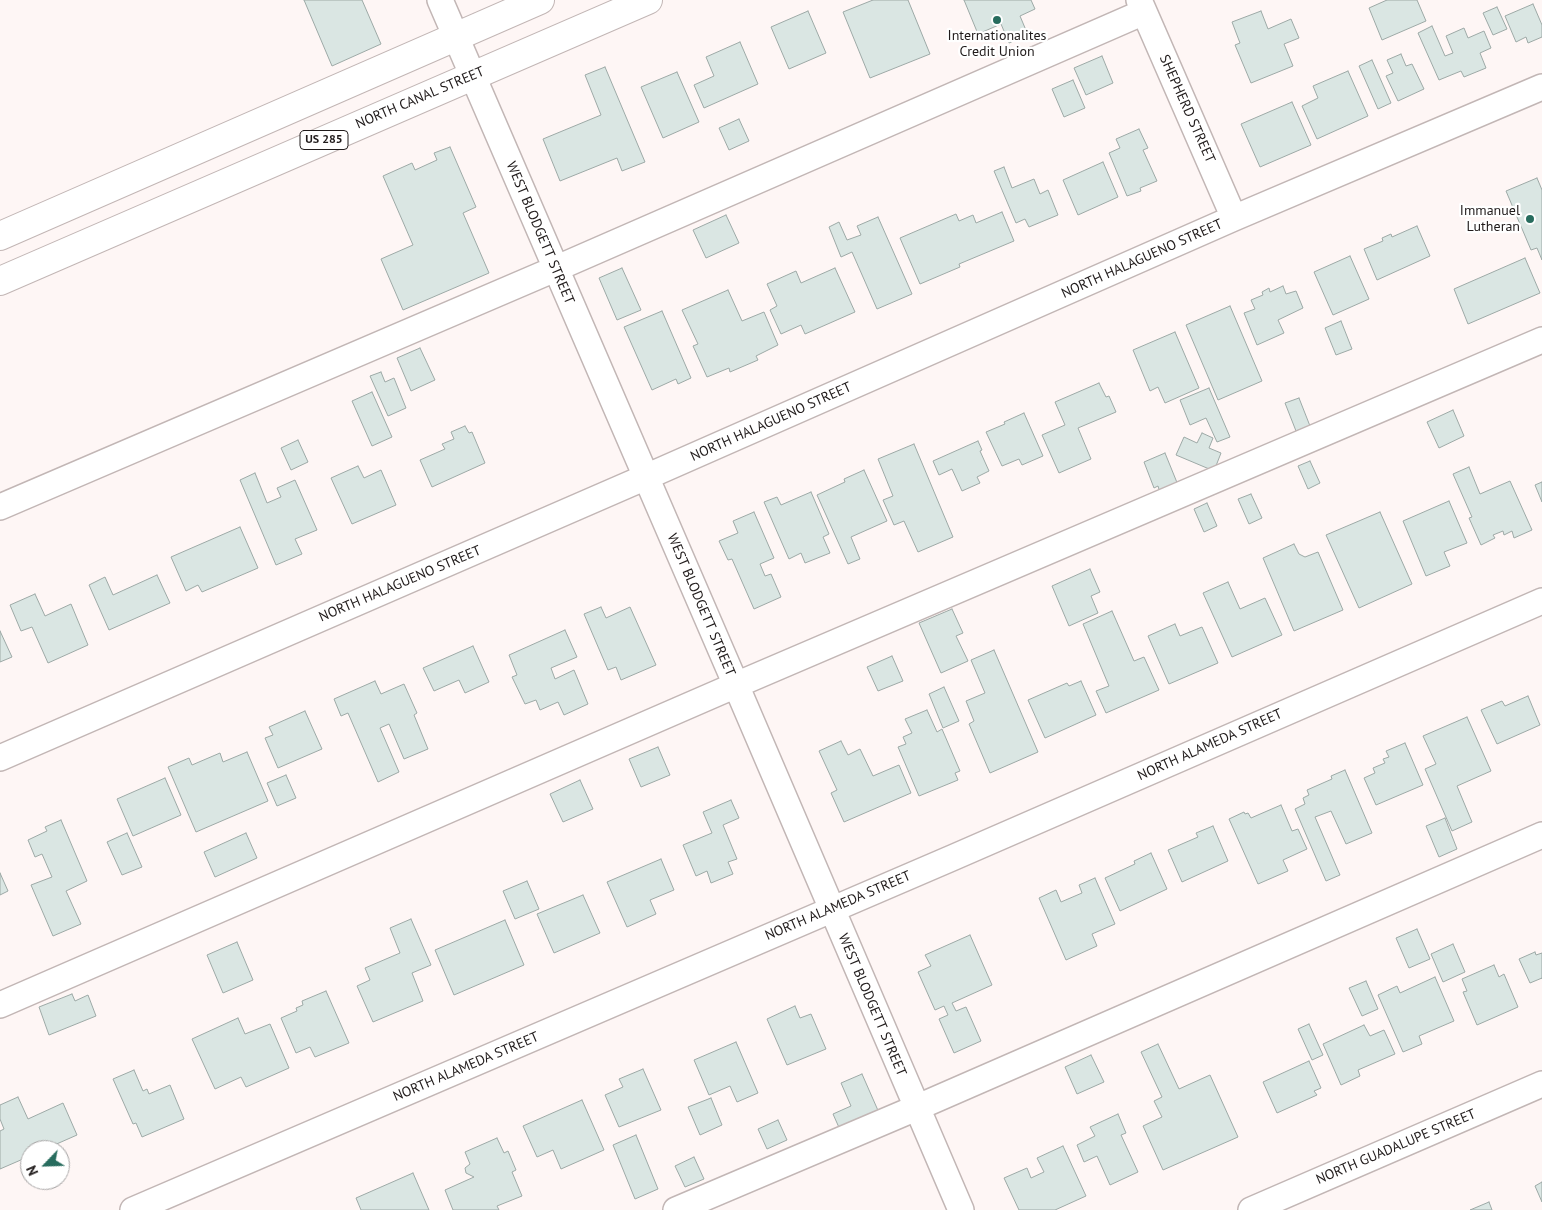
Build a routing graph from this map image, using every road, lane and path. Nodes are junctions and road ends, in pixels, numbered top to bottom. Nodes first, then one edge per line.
1 (440, 0) edge
2 (540, 0) edge
3 (648, 0) edge
4 (1142, 6) edge
5 (456, 36) junction
6 (472, 75) junction
7 (1542, 87) edge
8 (1234, 218) junction
9 (0, 236) edge
10 (555, 269) junction
11 (0, 281) edge
12 (1542, 340) edge
13 (646, 477) junction
14 (0, 507) edge
15 (1542, 601) edge
16 (736, 685) junction
17 (0, 758) edge
18 (1542, 835) edge
19 (832, 909) junction
20 (0, 1005) edge
21 (1542, 1084) edge
22 (916, 1108) junction
23 (133, 1210) edge
24 (676, 1210) edge
25 (961, 1210) edge
26 (1250, 1210) edge

1 - 5 street, WEST BLODGETT STREET
2 - 5 highway
3 - 6 highway, NORTH CANAL STREET / US 285
4 - 8 street, SHEPHERD STREET
4 - 10 street
5 - 6 street, WEST BLODGETT STREET
5 - 9 highway
6 - 10 street, WEST BLODGETT STREET
6 - 11 highway, NORTH CANAL STREET / US 285
7 - 8 street, NORTH HALAGUENO STREET
8 - 13 street, NORTH HALAGUENO STREET
10 - 13 street, WEST BLODGETT STREET
10 - 14 street
12 - 16 street
13 - 16 street, WEST BLODGETT STREET
13 - 17 street, NORTH HALAGUENO STREET
15 - 19 street, NORTH ALAMEDA STREET
16 - 19 street, WEST BLODGETT STREET
16 - 20 street
18 - 22 street
19 - 22 street, WEST BLODGETT STREET
19 - 23 street, NORTH ALAMEDA STREET
21 - 26 street, NORTH GUADALUPE STREET
22 - 24 street
22 - 25 street, WEST BLODGETT STREET

